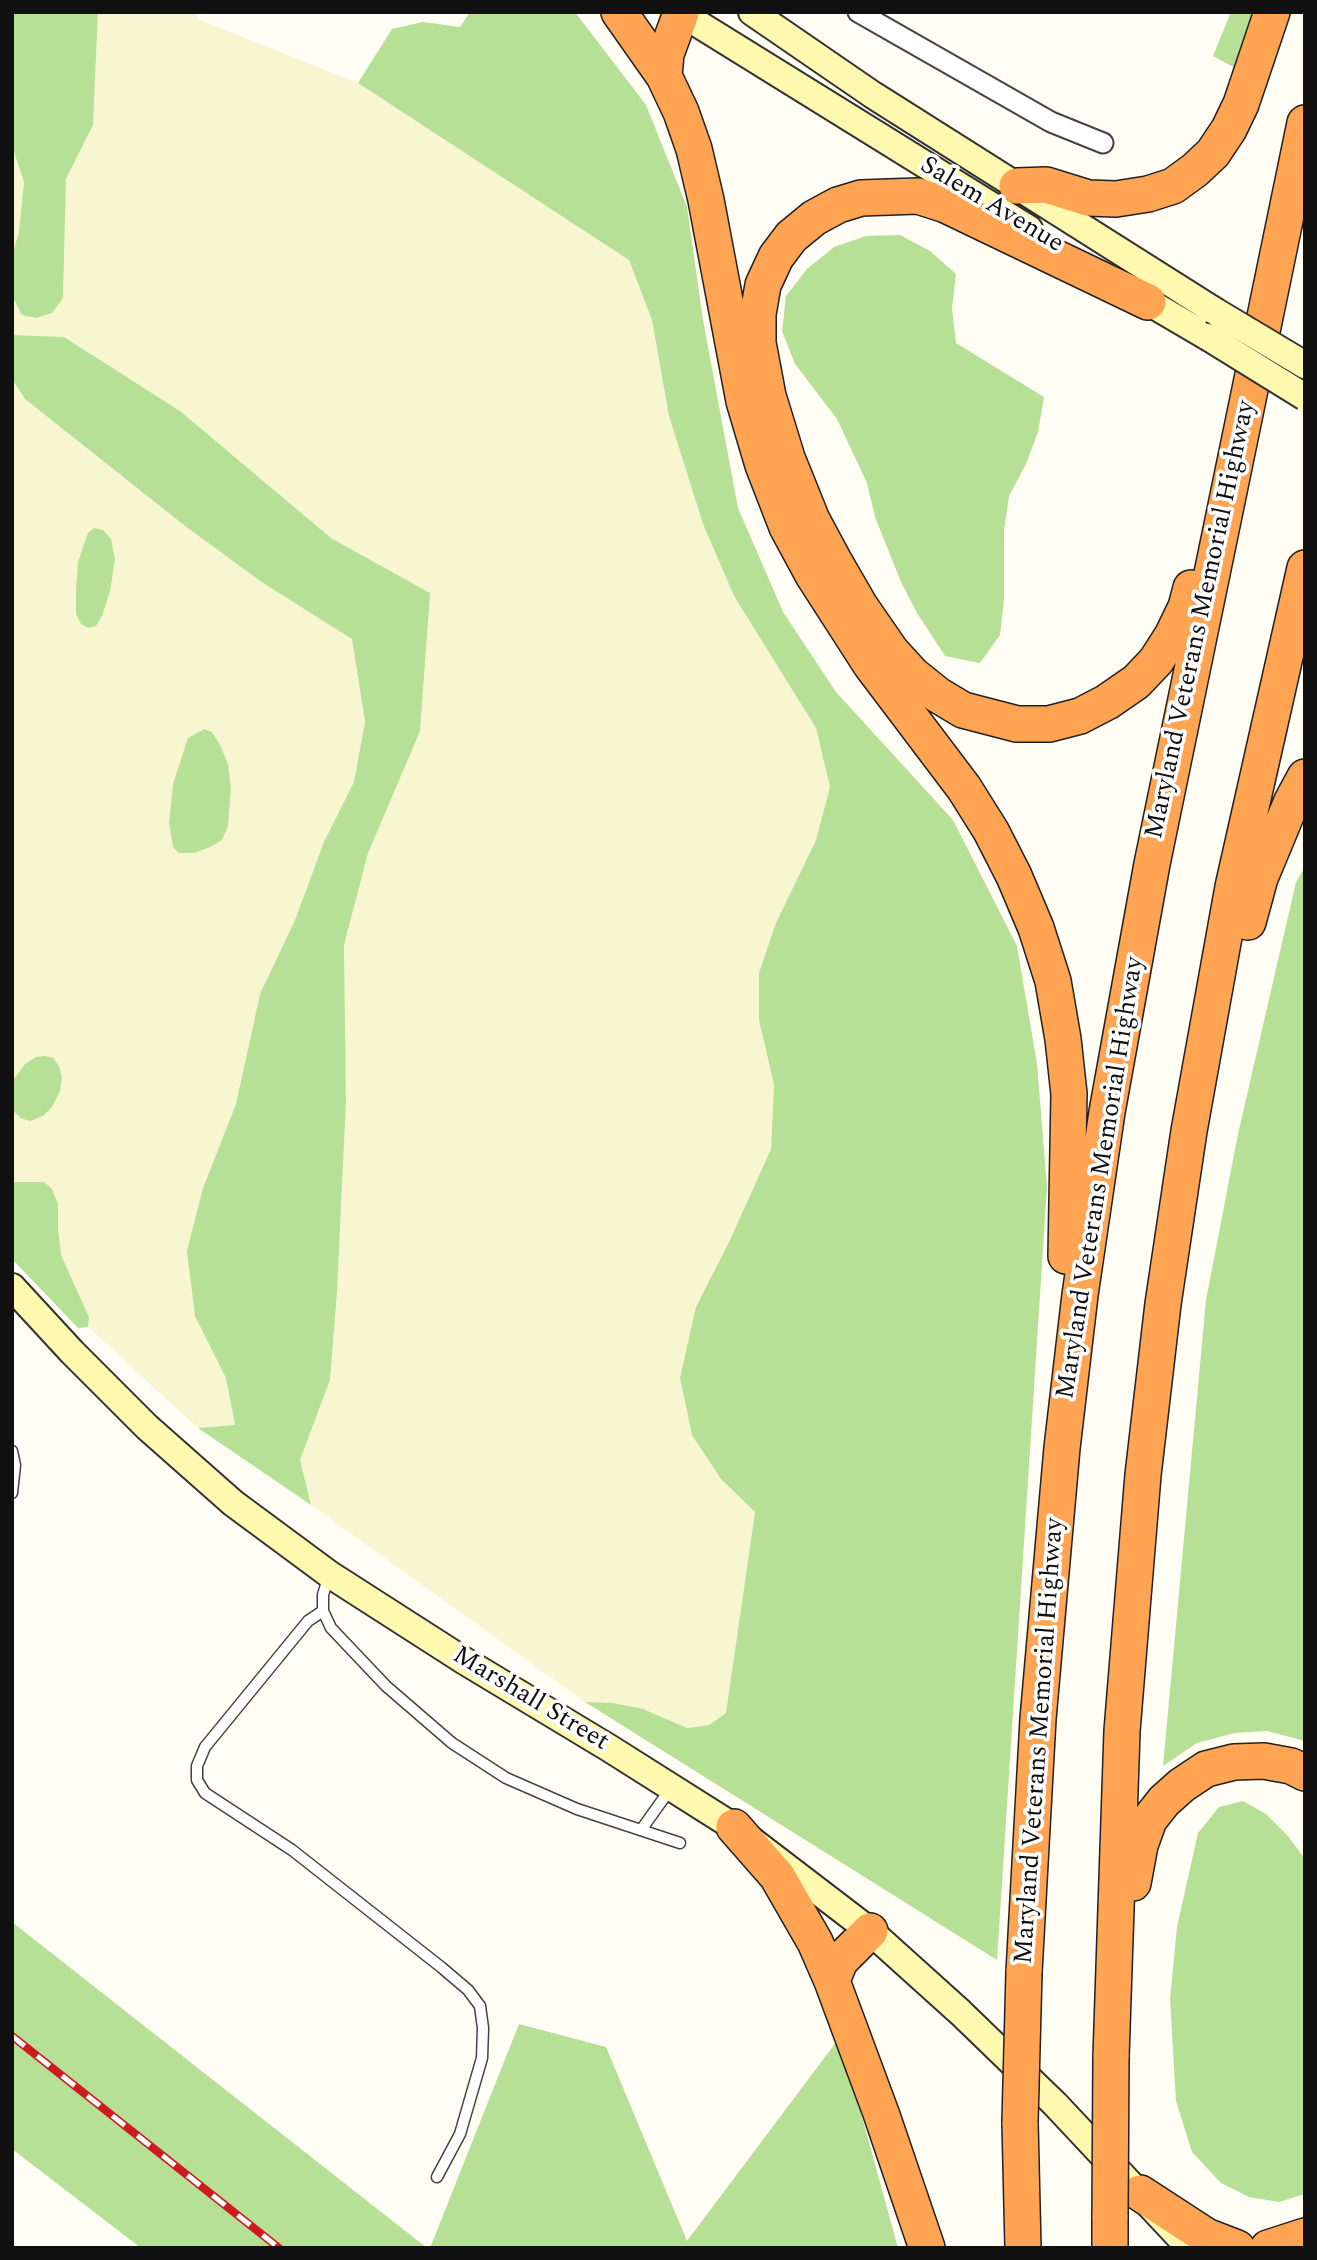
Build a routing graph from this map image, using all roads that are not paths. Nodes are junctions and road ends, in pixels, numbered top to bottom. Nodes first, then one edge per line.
1 (619, 12) edge
2 (752, 12) edge
3 (858, 12) edge
4 (1272, 12) edge
5 (680, 13) edge
6 (664, 76) junction
7 (1305, 123) edge
8 (1103, 143) dead end
9 (1017, 186) junction
10 (1148, 302) junction
11 (1305, 365) edge
12 (1305, 397) edge
13 (1247, 400) junction
14 (1305, 568) edge
15 (1305, 777) edge
16 (1189, 1131) junction
17 (12, 1287) edge
18 (1062, 1448) junction
19 (12, 1451) edge
20 (12, 1493) edge
21 (329, 1574) junction
22 (323, 1611) junction
23 (1305, 1773) edge
24 (671, 1787) junction
25 (734, 1827) junction
26 (641, 1830) junction
27 (680, 1843) dead end
28 (870, 1931) junction
29 (832, 1981) junction
30 (1112, 2000) junction
31 (437, 2177) dead end
32 (1140, 2193) junction
33 (1110, 2231) edge
34 (1305, 2236) edge
35 (927, 2248) edge
36 (1023, 2248) edge
37 (1190, 2248) edge
38 (1237, 2248) edge
39 (1268, 2248) edge
40 (1293, 2248) edge

1 - 6 highway
2 - 9 main road, Salem Avenue
3 - 8 street
4 - 9 highway
5 - 6 highway
5 - 10 main road, Salem Avenue
6 - 18 highway
7 - 13 highway, Maryland Veterans Memorial Highway
9 - 11 main road, Salem Avenue, bridge
10 - 12 main road, Salem Avenue, bridge
10 - 13 highway
13 - 18 highway, Maryland Veterans Memorial Highway
14 - 16 highway
15 - 16 highway
16 - 30 highway
17 - 21 main road, Marshall Street
18 - 36 highway, Maryland Veterans Memorial Highway, bridge
19 - 20 lane
21 - 22 lane
21 - 24 main road, Marshall Street
22 - 26 lane
22 - 31 lane
23 - 30 highway
24 - 25 main road, Marshall Street
24 - 26 lane
25 - 28 main road, Marshall Street
25 - 29 highway
26 - 27 lane
28 - 29 highway
28 - 32 main road, Marshall Street
29 - 35 highway
30 - 33 highway, bridge
32 - 37 main road, Marshall Street
32 - 38 highway
34 - 39 highway
34 - 40 highway

